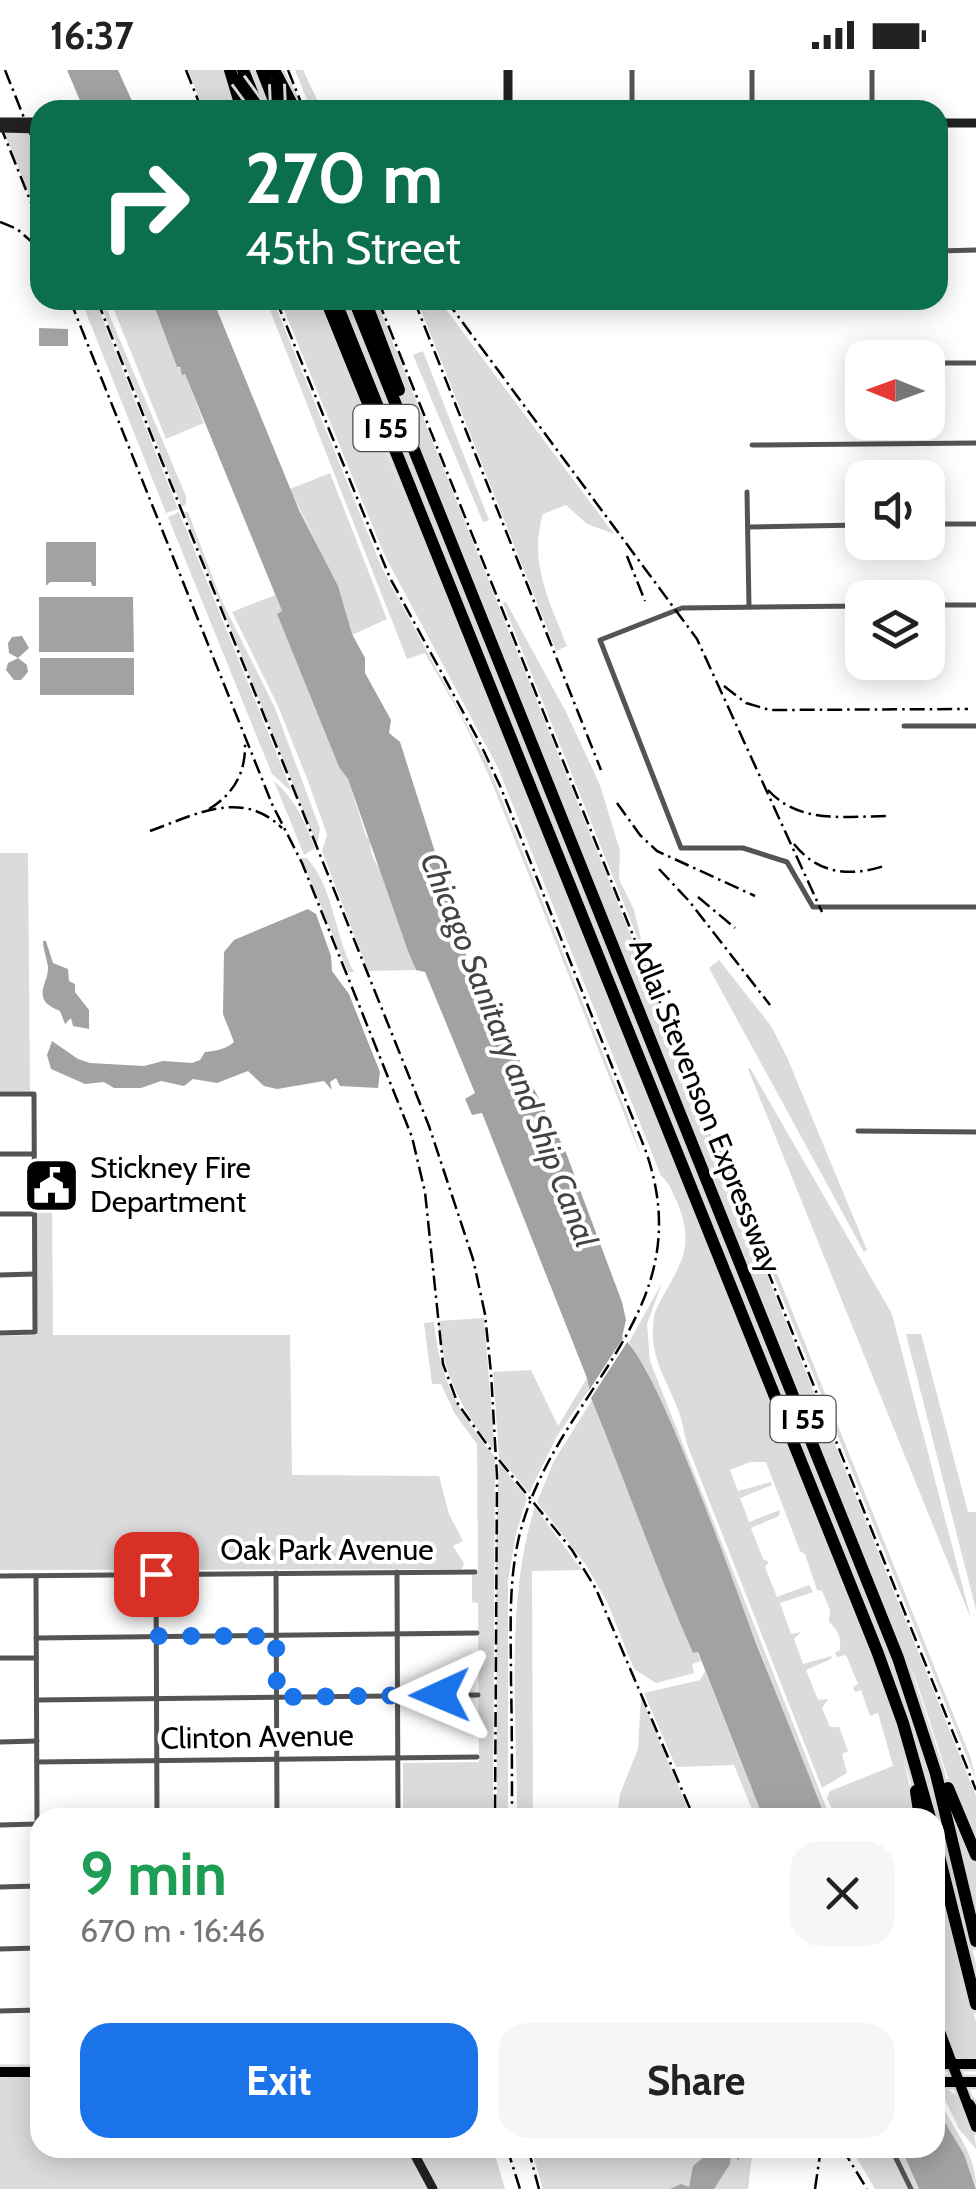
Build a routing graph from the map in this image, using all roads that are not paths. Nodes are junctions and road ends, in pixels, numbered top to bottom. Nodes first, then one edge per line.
1 (262, 70) edge
2 (508, 70) edge
3 (632, 70) edge
4 (752, 70) edge
5 (872, 70) edge
6 (236, 74) edge
7 (276, 77) edge
8 (240, 100) edge
9 (253, 100) edge
10 (274, 100) edge
11 (289, 100) edge
12 (508, 100) edge
13 (632, 100) edge
14 (752, 100) edge
15 (872, 100) edge
16 (976, 122) edge
17 (948, 123) edge
18 (0, 125) edge
19 (30, 125) edge
20 (976, 250) edge
21 (948, 251) edge
22 (330, 310) edge
23 (340, 310) edge
24 (358, 310) edge
25 (369, 310) edge
26 (976, 363) edge
27 (945, 364) edge
28 (976, 442) edge
29 (752, 445) dead end
30 (420, 464) junction
31 (747, 492) dead end
32 (945, 524) edge
33 (976, 524) edge
34 (845, 525) edge
35 (748, 526) junction
36 (438, 555) junction
37 (945, 605) edge
38 (976, 605) edge
39 (749, 606) junction
40 (845, 606) edge
41 (904, 726) dead end
42 (976, 726) edge
43 (976, 907) edge
44 (0, 1094) edge
45 (858, 1131) dead end
46 (976, 1132) edge
47 (0, 1154) edge
48 (34, 1154) junction
49 (0, 1214) edge
50 (34, 1214) junction
51 (34, 1274) junction
52 (0, 1275) edge
53 (0, 1333) edge
54 (397, 1572) junction
55 (474, 1572) dead end
56 (276, 1573) junction
57 (156, 1574) junction
58 (0, 1576) edge
59 (36, 1576) junction
60 (477, 1633) dead end
61 (397, 1634) junction
62 (156, 1636) junction
63 (276, 1636) junction
64 (36, 1638) junction
65 (0, 1658) edge
66 (36, 1658) junction
67 (898, 1658) junction
68 (892, 1691) junction
69 (478, 1695) dead end
70 (397, 1696) junction
71 (277, 1697) junction
72 (156, 1699) junction
73 (36, 1700) junction
74 (0, 1742) edge
75 (37, 1742) junction
76 (478, 1757) dead end
77 (398, 1758) junction
78 (277, 1759) junction
79 (157, 1760) junction
80 (37, 1762) junction
81 (38, 1808) edge
82 (157, 1808) edge
83 (277, 1808) edge
84 (398, 1808) edge
85 (918, 1808) edge
86 (927, 1808) edge
87 (944, 1808) edge
88 (945, 1812) edge
89 (30, 1824) edge
90 (0, 1825) edge
91 (976, 1855) edge
92 (945, 1880) edge
93 (0, 1886) edge
94 (30, 1886) edge
95 (976, 1941) edge
96 (0, 1948) edge
97 (30, 1948) edge
98 (976, 2004) edge
99 (0, 2010) edge
100 (30, 2010) edge
101 (946, 2048) edge
102 (945, 2063) edge
103 (951, 2064) junction
104 (976, 2065) edge
105 (0, 2072) edge
106 (30, 2072) edge
107 (945, 2082) edge
108 (958, 2082) junction
109 (976, 2082) edge
110 (969, 2105) junction
111 (976, 2118) edge
112 (976, 2126) edge
113 (416, 2158) edge
114 (896, 2158) edge
115 (433, 2189) edge
116 (910, 2189) edge

1 - 10 highway
2 - 12 main road
3 - 13 street
4 - 14 street
5 - 15 street
6 - 8 highway
6 - 9 highway, bridge
7 - 11 highway
16 - 17 main road
18 - 19 main road, bridge
20 - 21 street
22 - 36 highway
23 - 36 highway, Adlai Stevenson Expressway / I 55
24 - 30 highway, Adlai Stevenson Expressway / I 55
25 - 30 highway
26 - 27 street
28 - 29 street
30 - 67 highway, Adlai Stevenson Expressway / I 55
31 - 35 street
32 - 33 street
34 - 35 street
35 - 39 street
36 - 68 highway, Adlai Stevenson Expressway / I 55
37 - 38 street
39 - 40 street
39 - 43 street
41 - 42 street
44 - 48 street
45 - 46 street
47 - 48 street
48 - 50 street
49 - 50 street
50 - 51 street
51 - 52 street
51 - 53 street
54 - 55 street, Oak Park Avenue
54 - 56 street, Oak Park Avenue
54 - 61 street
56 - 57 street, Oak Park Avenue
56 - 63 street
57 - 59 street, Oak Park Avenue
57 - 62 street
58 - 59 street, Oak Park Avenue
59 - 64 street
60 - 61 street
61 - 63 street
61 - 70 street
62 - 63 street
62 - 64 street
62 - 72 street
63 - 71 street
64 - 66 street
65 - 66 street
66 - 73 street
67 - 87 highway, Adlai Stevenson Expressway / I 55
67 - 91 highway
68 - 85 highway
68 - 86 highway, Adlai Stevenson Expressway / I 55
69 - 70 street
70 - 71 street
70 - 77 street
71 - 72 street
71 - 78 street
72 - 73 street
72 - 79 street
73 - 75 street
74 - 75 street
75 - 80 street
76 - 77 street, Clinton Avenue
77 - 78 street, Clinton Avenue
77 - 84 street
78 - 79 street, Clinton Avenue
78 - 83 street
79 - 80 street, Clinton Avenue
79 - 82 street
80 - 81 street
88 - 95 highway, Adlai Stevenson Expressway / I 55
89 - 90 street
92 - 98 highway
93 - 94 street
96 - 97 street
99 - 100 street
101 - 103 main road
102 - 103 main road
103 - 104 main road
103 - 108 main road
104 - 108 main road
105 - 106 main road
107 - 108 main road
108 - 109 main road
108 - 110 main road
110 - 111 highway
110 - 112 main road
113 - 115 main road
114 - 116 street

